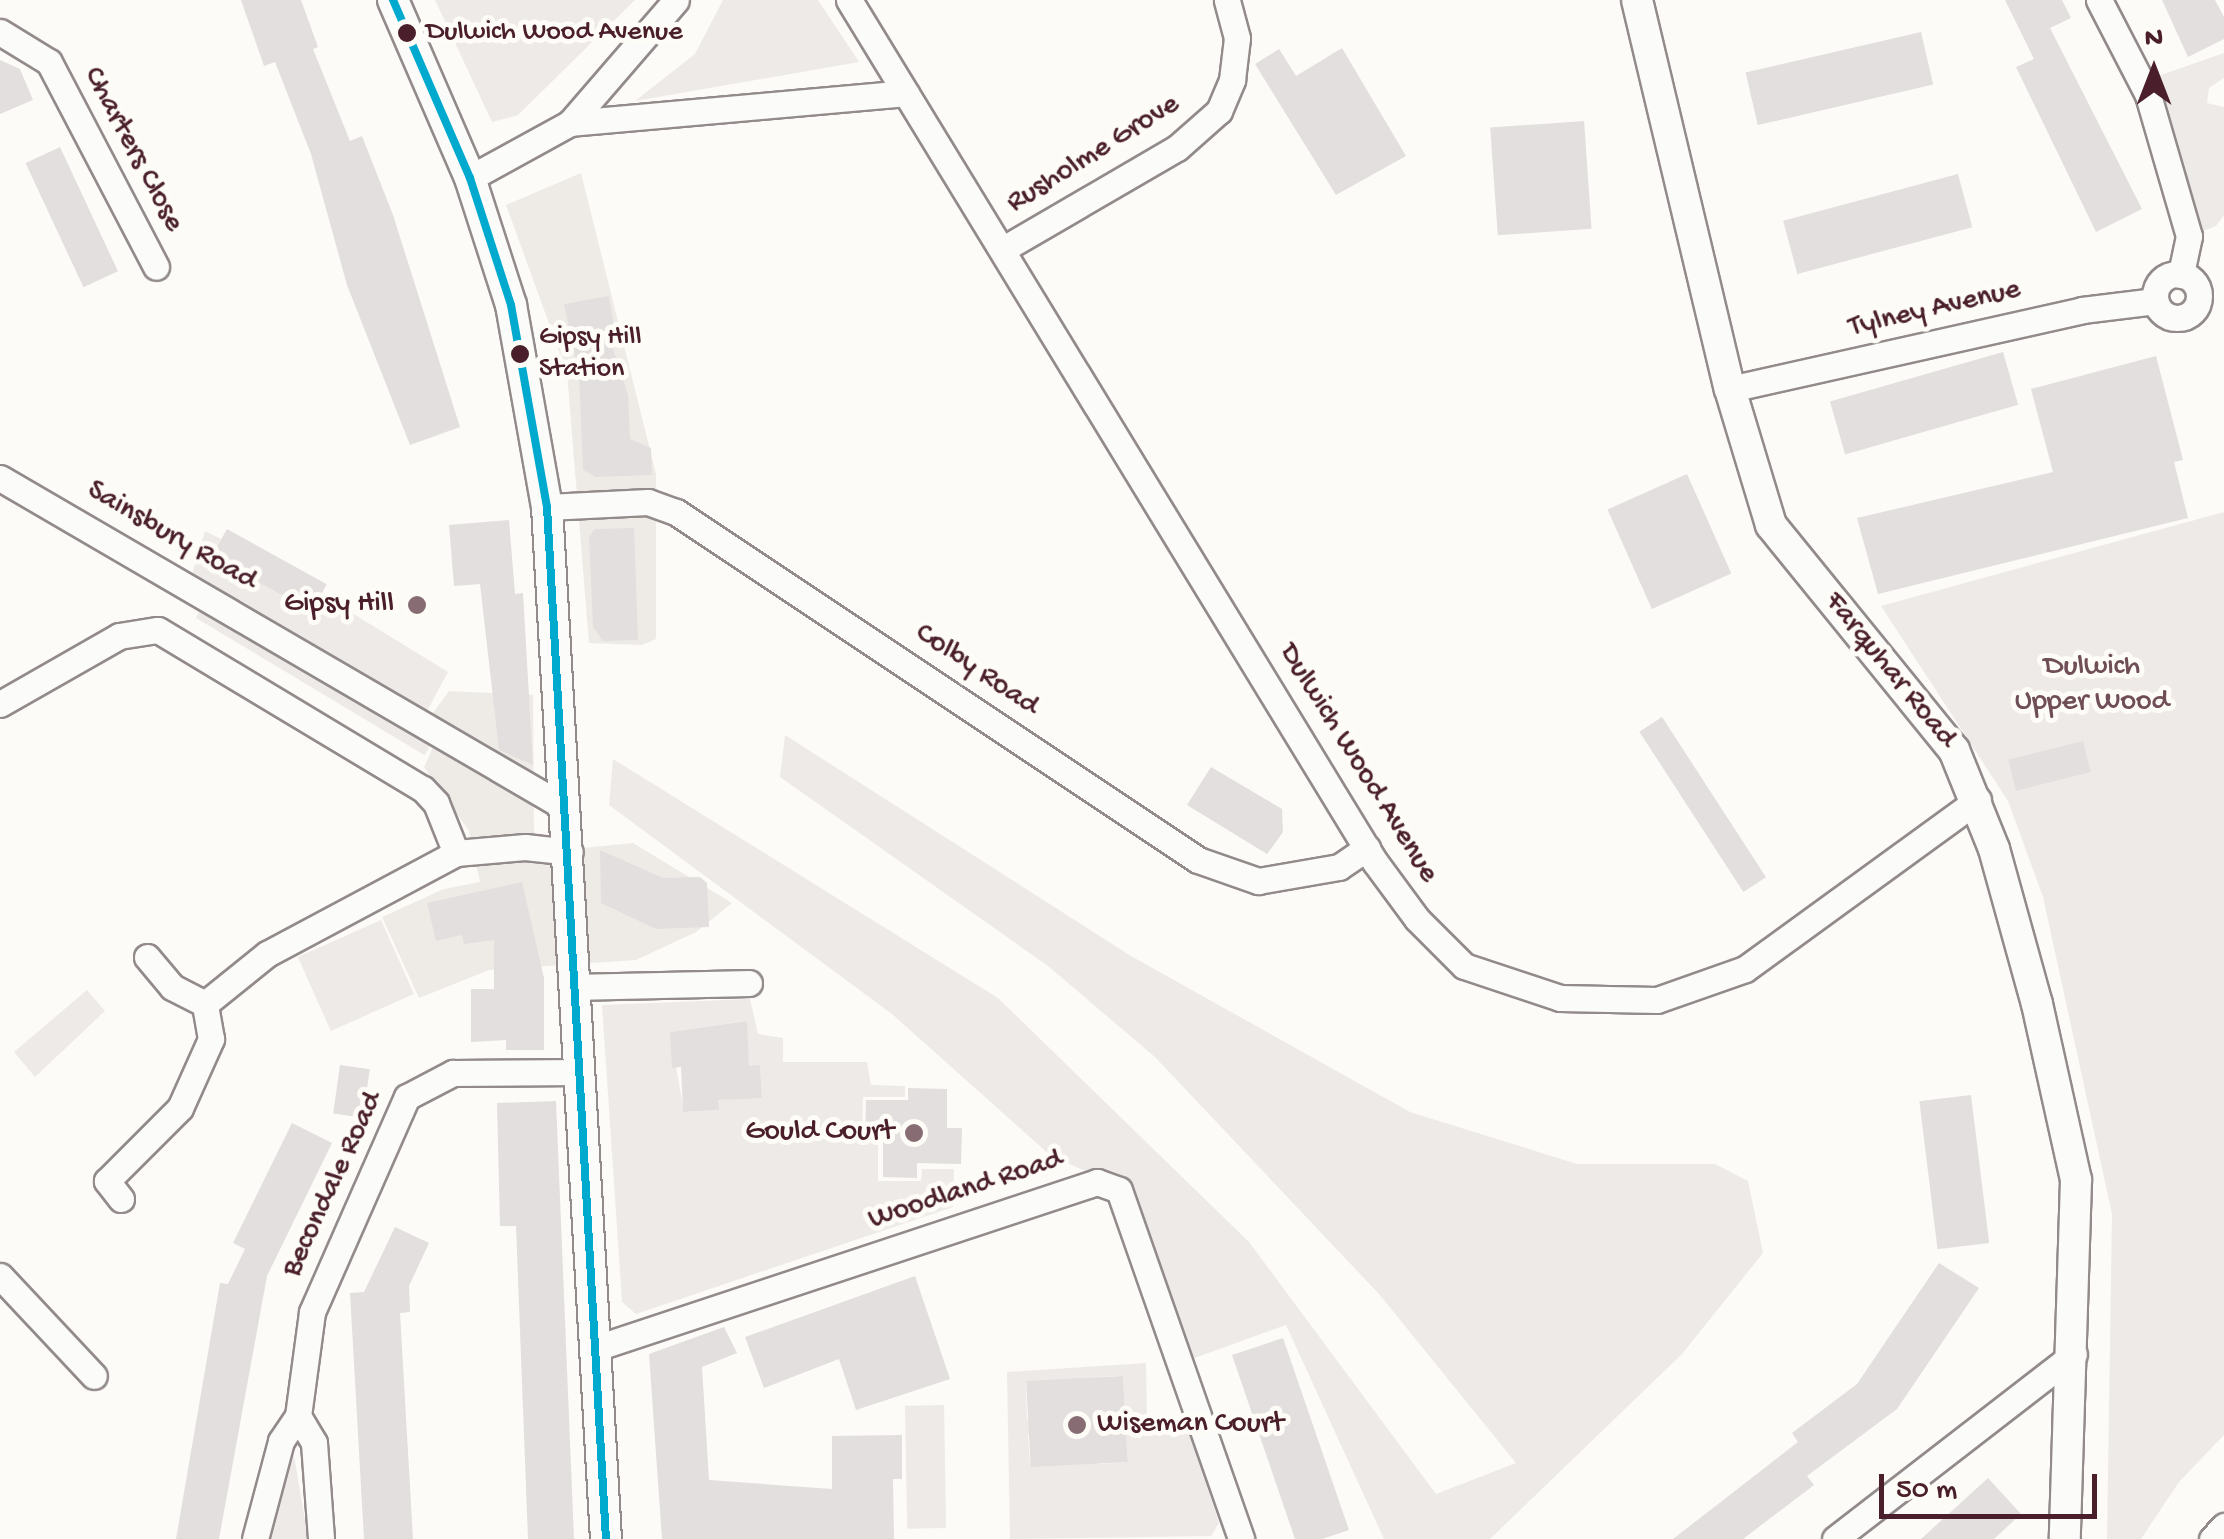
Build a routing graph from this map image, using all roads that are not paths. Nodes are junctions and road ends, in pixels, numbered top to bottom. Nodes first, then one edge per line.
1 (394, 0) edge
2 (676, 0) edge
3 (849, 0) edge
4 (1227, 0) edge
5 (1637, 0) edge
6 (2099, 0) edge
7 (1, 28) edge
8 (906, 93) junction
9 (570, 123) junction
10 (470, 178) junction
11 (1005, 248) junction
12 (156, 267) dead end
13 (2181, 275) junction
14 (2155, 301) junction
15 (1730, 388) junction
16 (0, 478) edge
17 (547, 507) junction
18 (0, 704) edge
19 (1978, 800) junction
20 (566, 808) junction
21 (1367, 848) junction
22 (570, 852) junction
23 (456, 853) junction
24 (147, 957) dead end
25 (749, 984) dead end
26 (574, 988) junction
27 (204, 1004) junction
28 (580, 1072) junction
29 (122, 1199) dead end
30 (0, 1276) edge
31 (596, 1348) junction
32 (2074, 1354) junction
33 (94, 1376) dead end
34 (298, 1416) junction
35 (2224, 1526) edge
36 (255, 1539) edge
37 (321, 1539) edge
38 (606, 1539) edge
39 (1241, 1539) edge
40 (1835, 1539) edge
41 (2065, 1539) edge
42 (2212, 1539) edge

1 - 10 street
2 - 9 street
3 - 8 street, Dulwich Wood Avenue
4 - 11 street, Rusholme Grove
5 - 15 street, Farquhar Road
6 - 13 street, Tylney Avenue
7 - 12 street, Charters Close
8 - 9 street
8 - 11 street, Dulwich Wood Avenue
9 - 10 street
10 - 17 street
11 - 21 street, Dulwich Wood Avenue
13 - 14 street
13 - 14 street, Tylney Avenue
14 - 15 street, Tylney Avenue
15 - 19 street, Farquhar Road
16 - 20 street, Sainsbury Road
17 - 20 street
17 - 21 street, Colby Road
18 - 23 street
19 - 21 street, Dulwich Wood Avenue
19 - 32 street, Farquhar Road
20 - 22 street
22 - 23 street
22 - 26 street
23 - 27 street
24 - 27 street
25 - 26 street
26 - 28 street
27 - 29 street
28 - 31 street
28 - 34 street, Becondale Road
30 - 33 street
31 - 38 street
31 - 39 street, Woodland Road
32 - 40 street
32 - 41 street, Farquhar Road
34 - 36 street, Becondale Road
34 - 37 street, Becondale Road
35 - 42 street

